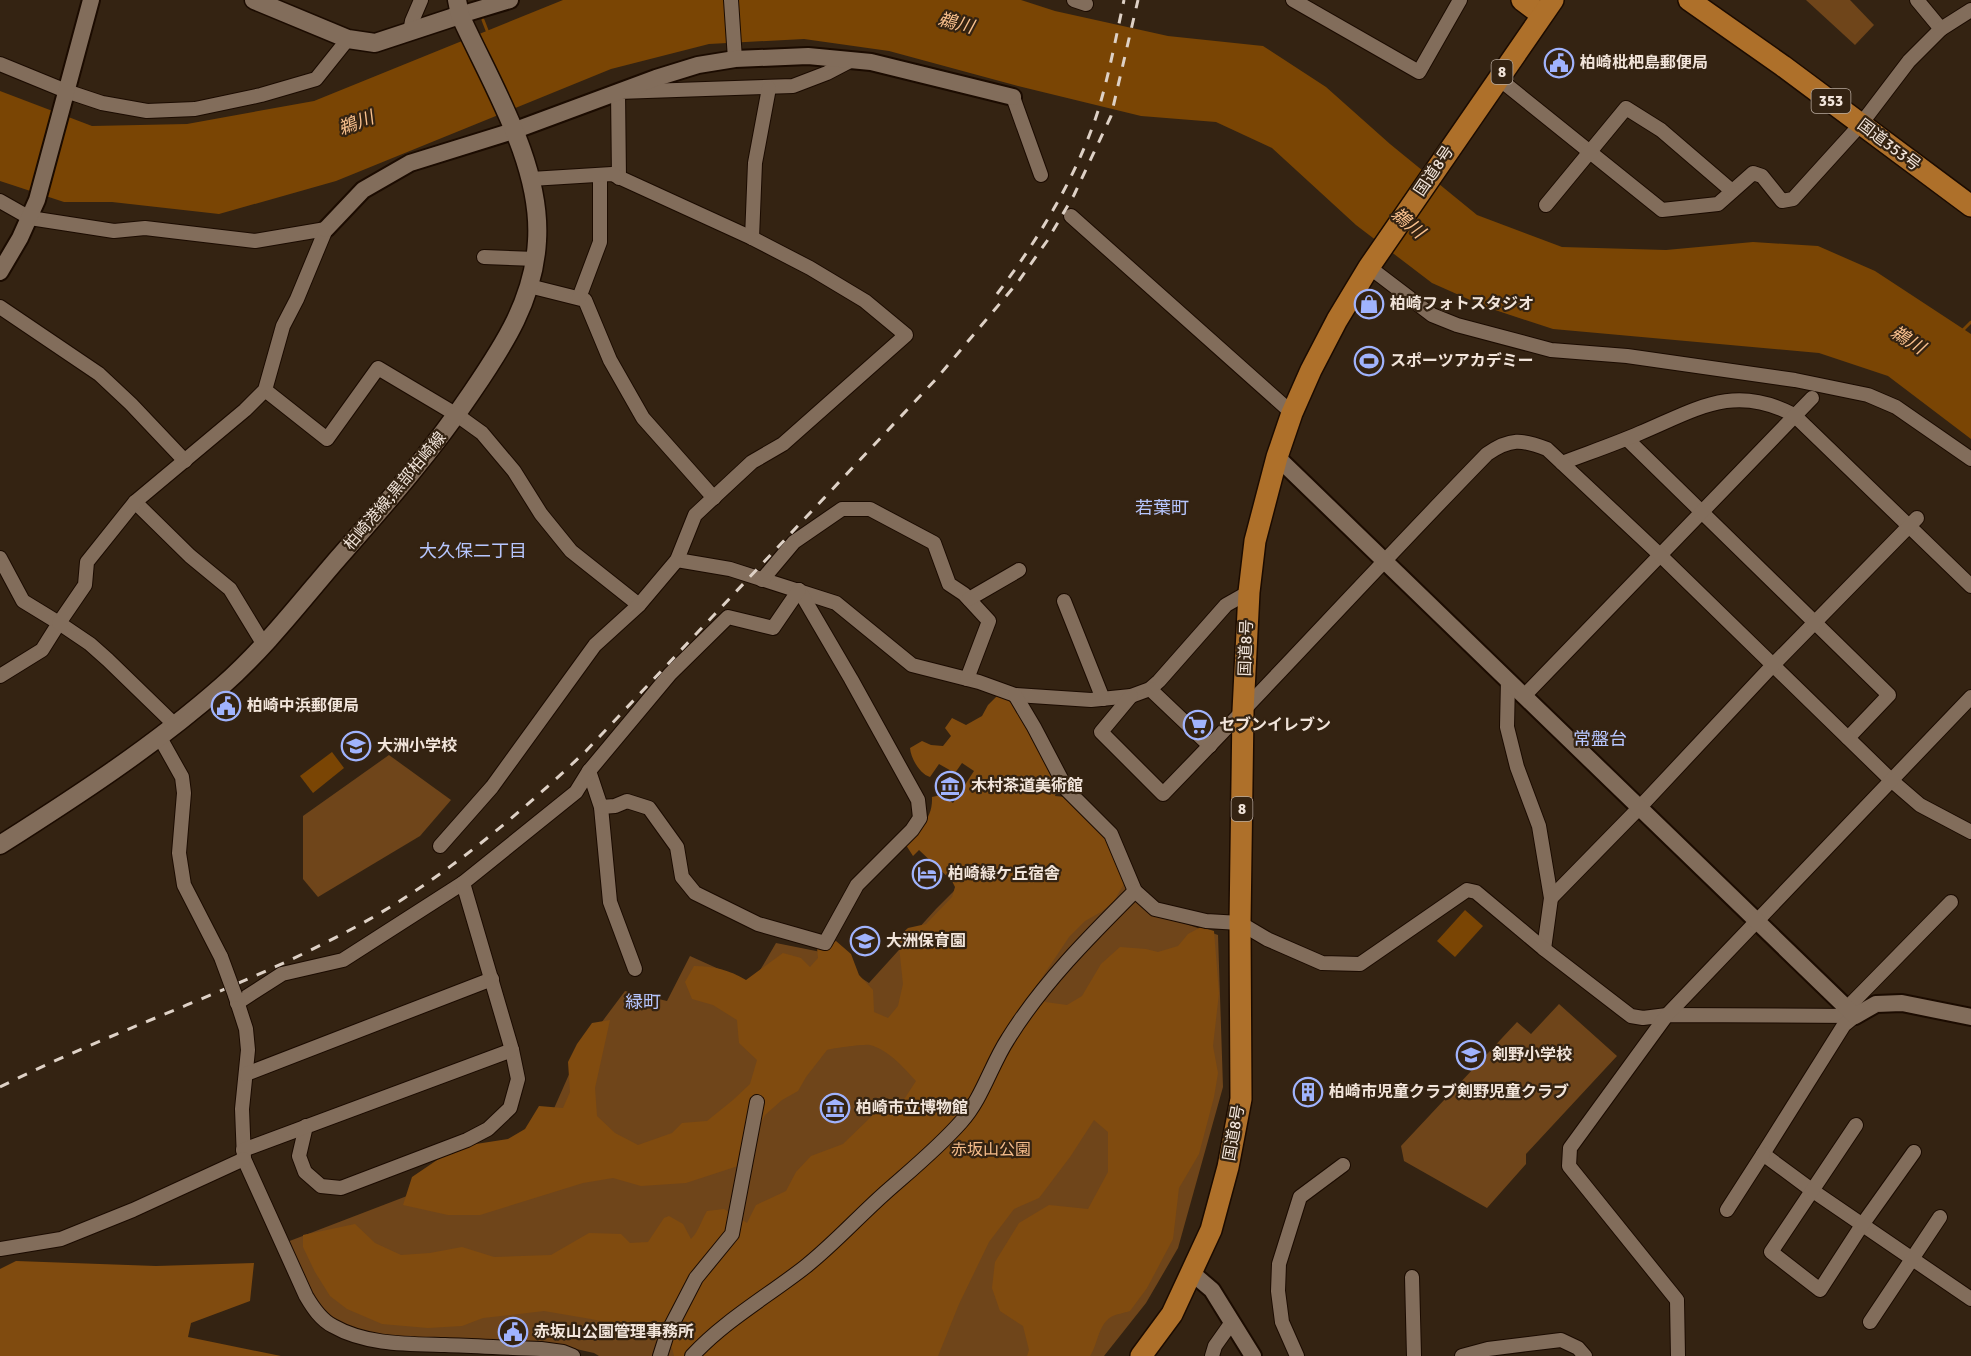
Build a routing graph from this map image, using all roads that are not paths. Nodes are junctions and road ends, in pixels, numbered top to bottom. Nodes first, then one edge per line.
1 (91, 0) edge
2 (254, 0) edge
3 (421, 0) edge
4 (510, 0) edge
5 (731, 0) edge
6 (1293, 0) edge
7 (1460, 0) edge
8 (1522, 0) edge
9 (1689, 0) edge
10 (1917, 0) edge
11 (1547, 7) edge
12 (1971, 10) edge
13 (461, 14) edge
14 (1941, 29) junction
15 (411, 32) junction
16 (348, 39) junction
17 (735, 56) junction
18 (850, 60) junction
19 (0, 64) edge
20 (1498, 78) junction
21 (769, 88) junction
22 (66, 91) junction
23 (618, 92) junction
24 (1013, 97) joint
25 (1861, 124) junction
26 (511, 127) junction
27 (1590, 152) junction
28 (600, 175) junction
29 (1041, 175) dead end
30 (619, 177) junction
31 (531, 179) junction
32 (1732, 191) junction
33 (0, 201) edge
34 (1546, 205) dead end
35 (1971, 206) edge
36 (1071, 216) dead end
37 (30, 218) junction
38 (326, 229) junction
39 (752, 238) junction
40 (484, 257) dead end
41 (536, 259) junction
42 (1370, 266) junction
43 (0, 272) edge
44 (529, 286) junction
45 (579, 298) junction
46 (0, 307) edge
47 (265, 390) junction
48 (1812, 398) dead end
49 (1292, 413) junction
50 (457, 415) junction
51 (1794, 415) junction
52 (1627, 439) junction
53 (1277, 457) junction
54 (1971, 459) edge
55 (185, 461) junction
56 (1562, 463) junction
57 (714, 498) junction
58 (135, 502) junction
59 (1701, 511) junction
60 (1913, 522) junction
61 (1659, 554) junction
62 (0, 558) edge
63 (677, 560) junction
64 (1383, 561) junction
65 (1018, 570) dead end
66 (762, 580) junction
67 (1971, 586) edge
68 (799, 590) junction
69 (1248, 592) junction
70 (969, 599) junction
71 (1064, 602) dead end
72 (639, 605) junction
73 (1815, 621) junction
74 (59, 623) junction
75 (264, 645) junction
76 (1773, 665) junction
77 (0, 676) edge
78 (967, 679) junction
79 (1508, 680) junction
80 (1150, 689) junction
81 (1015, 695) junction
82 (1131, 696) junction
83 (1524, 696) junction
84 (1971, 697) edge
85 (1103, 699) junction
86 (1244, 711) junction
87 (175, 725) junction
88 (159, 736) junction
89 (1848, 738) junction
90 (1210, 746) junction
91 (589, 771) junction
92 (1891, 780) junction
93 (601, 807) junction
94 (1640, 807) junction
95 (1971, 832) edge
96 (0, 845) edge
97 (440, 846) dead end
98 (464, 883) junction
99 (1135, 891) junction
100 (1551, 898) junction
101 (1951, 902) dead end
102 (1758, 921) junction
103 (1240, 923) junction
104 (1544, 949) junction
105 (635, 969) dead end
106 (492, 979) junction
107 (236, 999) junction
108 (1851, 1012) junction
109 (1667, 1015) junction
110 (1971, 1017) edge
111 (512, 1050) junction
112 (246, 1074) junction
113 (757, 1102) dead end
114 (1856, 1125) dead end
115 (306, 1126) junction
116 (1914, 1152) dead end
117 (1763, 1154) junction
118 (244, 1155) junction
119 (1343, 1165) dead end
120 (1813, 1191) junction
121 (1727, 1210) dead end
122 (1941, 1217) dead end
123 (1862, 1225) junction
124 (0, 1249) edge
125 (1912, 1259) junction
126 (1192, 1273) junction
127 (1412, 1277) dead end
128 (1971, 1299) edge
129 (1232, 1322) junction
130 (1870, 1322) dead end
131 (573, 1356) edge
132 (660, 1356) edge
133 (692, 1356) edge
134 (1141, 1356) edge
135 (1212, 1356) edge
136 (1253, 1356) edge
137 (1297, 1356) edge
138 (1413, 1356) edge
139 (1462, 1356) edge
140 (1585, 1356) edge
141 (1678, 1356) edge

1 - 22 street
2 - 16 main road
3 - 15 street
4 - 13 street
5 - 17 street
6 - 7 street
8 - 11 highway
9 - 25 highway, 国道353号 / 353
10 - 14 street
11 - 20 highway, 国道8号 / 8
12 - 14 street
13 - 15 main road
13 - 26 main road, 柏崎港線;黒部柏崎線
14 - 25 street
15 - 16 main road
16 - 22 street
17 - 18 street
17 - 23 street
18 - 21 street
18 - 24 street
19 - 22 street
20 - 27 street
20 - 42 highway, 国道8号 / 8
21 - 23 street
21 - 39 street
22 - 37 street
23 - 26 street
23 - 30 street
24 - 29 street
25 - 32 street
25 - 35 highway, 国道353号 / 353
26 - 31 main road, 柏崎港線;黒部柏崎線
26 - 38 street
27 - 32 street
27 - 32 street
27 - 34 street
28 - 30 street
28 - 31 street
28 - 45 street
30 - 39 street
31 - 41 main road, 柏崎港線;黒部柏崎線
33 - 37 street
36 - 49 street
37 - 38 street
37 - 43 street
38 - 47 street
39 - 57 street
40 - 41 street
41 - 44 main road, 柏崎港線;黒部柏崎線
42 - 49 highway, 国道8号 / 8
42 - 54 street
44 - 45 street
44 - 50 main road, 柏崎港線;黒部柏崎線
45 - 57 street
46 - 55 street
47 - 50 street
47 - 55 street
48 - 51 street
49 - 53 highway, 国道8号 / 8
50 - 72 street
50 - 75 main road, 柏崎港線;黒部柏崎線
51 - 52 street
51 - 59 street
51 - 60 street
52 - 56 street
52 - 59 street
53 - 64 street
53 - 69 highway, 国道8号 / 8
55 - 58 street
56 - 61 street
56 - 64 street
57 - 63 street
58 - 74 street
58 - 75 street
59 - 61 street
59 - 73 street
60 - 67 street
60 - 73 street
61 - 76 street
61 - 83 street
62 - 74 street
63 - 66 street
63 - 72 street
64 - 79 street
64 - 86 street
65 - 70 street
66 - 68 street
66 - 70 street
68 - 78 street
68 - 91 street
68 - 93 street
69 - 80 street
69 - 86 highway, 国道8号 / 8
70 - 78 street
71 - 85 street
72 - 97 street
73 - 76 street
73 - 89 street
74 - 77 street
74 - 87 street
75 - 87 main road, 柏崎港線;黒部柏崎線
76 - 89 street
76 - 94 street
78 - 81 street
79 - 83 street
79 - 100 street
80 - 82 street
80 - 90 street
81 - 85 street
81 - 99 street
82 - 85 street
82 - 90 street
83 - 94 street
84 - 92 street
86 - 90 street
86 - 103 highway, 国道8号 / 8
87 - 88 main road, 柏崎港線;黒部柏崎線
88 - 96 main road, 柏崎港線;黒部柏崎線
88 - 107 street, bridge
89 - 92 street
91 - 93 street
91 - 98 street
92 - 95 street
92 - 102 street
93 - 105 street
94 - 100 street
94 - 102 street
98 - 106 street
98 - 107 street
99 - 103 street
99 - 133 street
100 - 104 street
101 - 108 street
102 - 108 street
102 - 109 street
103 - 104 street
103 - 126 highway, 国道8号 / 8
104 - 109 street
106 - 111 street
106 - 112 street
107 - 112 street
108 - 109 street
108 - 110 street
108 - 117 street
109 - 141 street
111 - 115 street
111 - 115 street
112 - 118 street
113 - 132 street
114 - 120 street
115 - 118 street
116 - 123 street
117 - 120 street
117 - 121 street
118 - 124 street
118 - 131 street
119 - 137 street
120 - 123 street
120 - 123 street
122 - 125 street
123 - 125 street
125 - 128 street
125 - 130 street
126 - 129 street
126 - 134 highway, 国道8号 / 8
127 - 138 street
129 - 135 street
129 - 136 street
139 - 140 street

